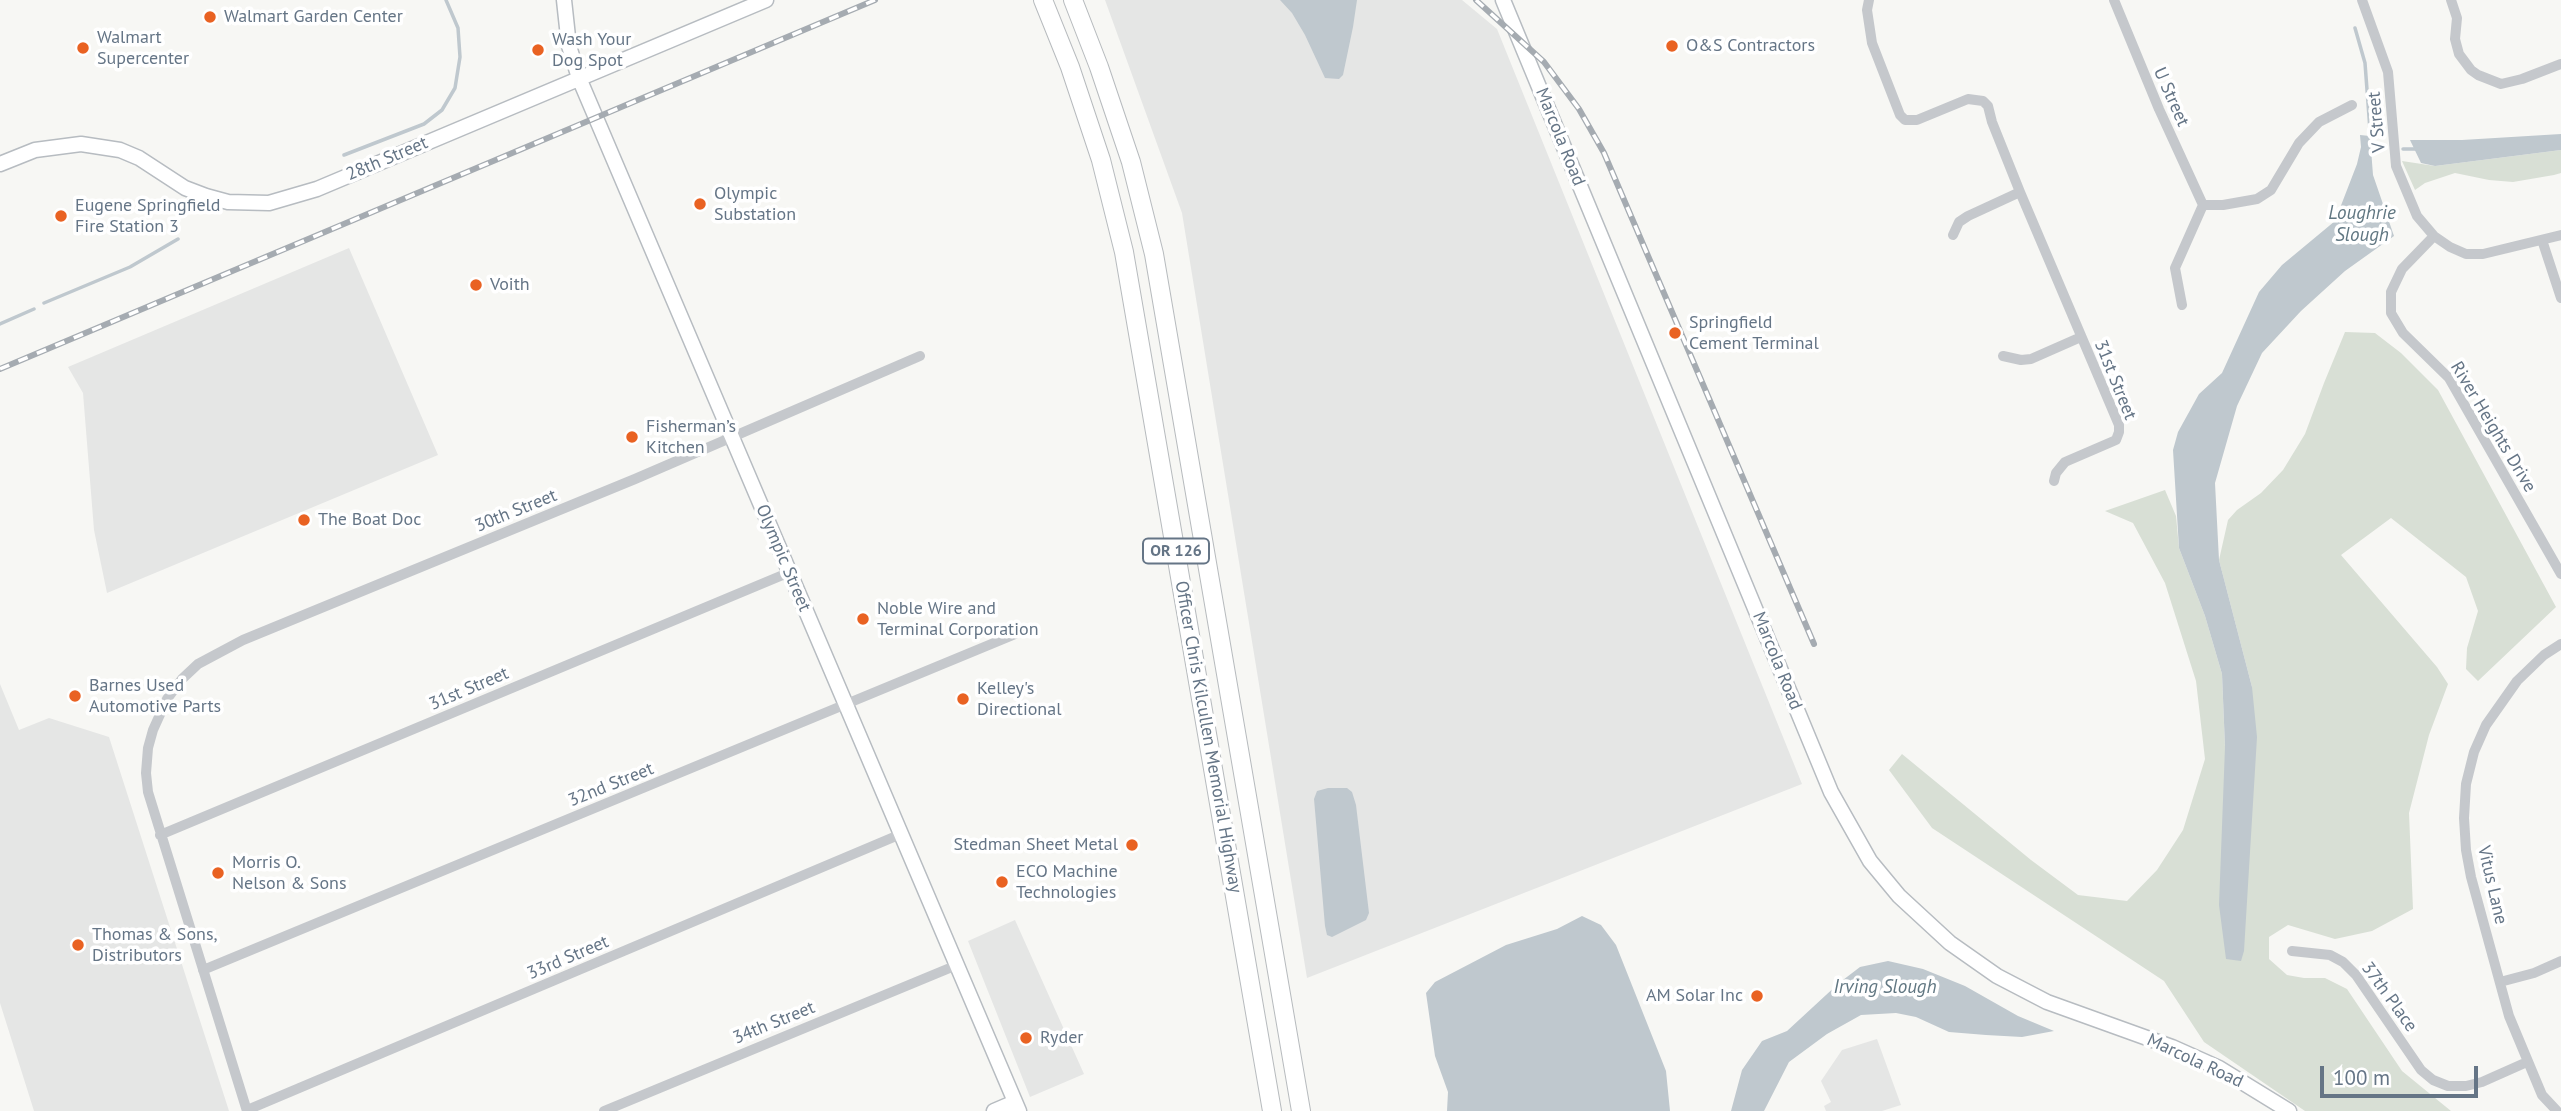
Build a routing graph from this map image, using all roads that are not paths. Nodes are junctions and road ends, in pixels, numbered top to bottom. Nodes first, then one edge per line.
1 (564, 0) edge
2 (766, 0) edge
3 (1043, 0) edge
4 (1073, 0) edge
5 (1503, 0) edge
6 (1869, 0) edge
7 (2114, 0) edge
8 (2451, 0) edge
9 (2364, 1) edge
10 (2561, 64) edge
11 (579, 78) junction
12 (2352, 105) dead end
13 (0, 164) edge
14 (2020, 192) junction
15 (2203, 205) junction
16 (1953, 235) dead end
17 (2561, 235) edge
18 (2434, 236) junction
19 (2542, 240) junction
20 (2561, 298) edge
21 (2182, 305) dead end
22 (2081, 337) junction
23 (920, 356) dead end
24 (2003, 356) dead end
25 (731, 436) junction
26 (2054, 481) dead end
27 (790, 572) junction
28 (2561, 574) edge
29 (1030, 628) dead end
30 (2561, 644) edge
31 (846, 705) junction
32 (901, 834) junction
33 (160, 835) junction
34 (2292, 951) dead end
35 (2561, 961) edge
36 (957, 965) junction
37 (203, 970) junction
38 (2500, 982) junction
39 (1279, 984) junction
40 (1258, 1029) junction
41 (2527, 1062) junction
42 (1017, 1107) edge
43 (247, 1111) edge
44 (604, 1111) edge
45 (994, 1111) edge
46 (1265, 1111) edge
47 (1272, 1111) edge
48 (1301, 1111) edge
49 (1311, 1111) edge
50 (2289, 1111) edge
51 (2557, 1111) edge

1 - 11 main road, Olympic Street
2 - 11 main road, 28th Street
3 - 40 highway, Officer Chris Kilcullen Memorial Highway / OR 126
4 - 39 highway, Officer Chris Kilcullen Memorial Highway / OR 126
5 - 50 main road, Marcola Road
6 - 14 street, 31st Street
7 - 15 street, U Street
8 - 10 street
9 - 18 street, V Street
11 - 13 main road, 28th Street
11 - 25 main road, Olympic Street
12 - 15 street
14 - 16 street
14 - 22 street, 31st Street
15 - 21 street
17 - 19 street
18 - 19 street
18 - 28 street, River Heights Drive
19 - 20 street
22 - 24 street, 31st Street
22 - 26 street, 31st Street
23 - 25 street, 30th Street
25 - 27 main road, Olympic Street
25 - 33 street, 30th Street
27 - 31 main road, Olympic Street
27 - 33 street, 31st Street
29 - 31 street, 32nd Street
30 - 38 street, Vitus Lane
31 - 32 main road, Olympic Street
31 - 37 street, 32nd Street
32 - 36 main road, Olympic Street
32 - 43 street, 33rd Street
33 - 37 street, 30th Street
34 - 41 street, 37th Place
35 - 38 street
36 - 42 main road, Olympic Street
36 - 44 street, 34th Street
37 - 43 street, 30th Street
38 - 41 street, Vitus Lane
39 - 48 highway, Officer Chris Kilcullen Memorial Highway / OR 126
39 - 49 highway
40 - 46 highway
40 - 47 highway, Officer Chris Kilcullen Memorial Highway / OR 126
41 - 51 street, Vitus Lane
42 - 45 main road

